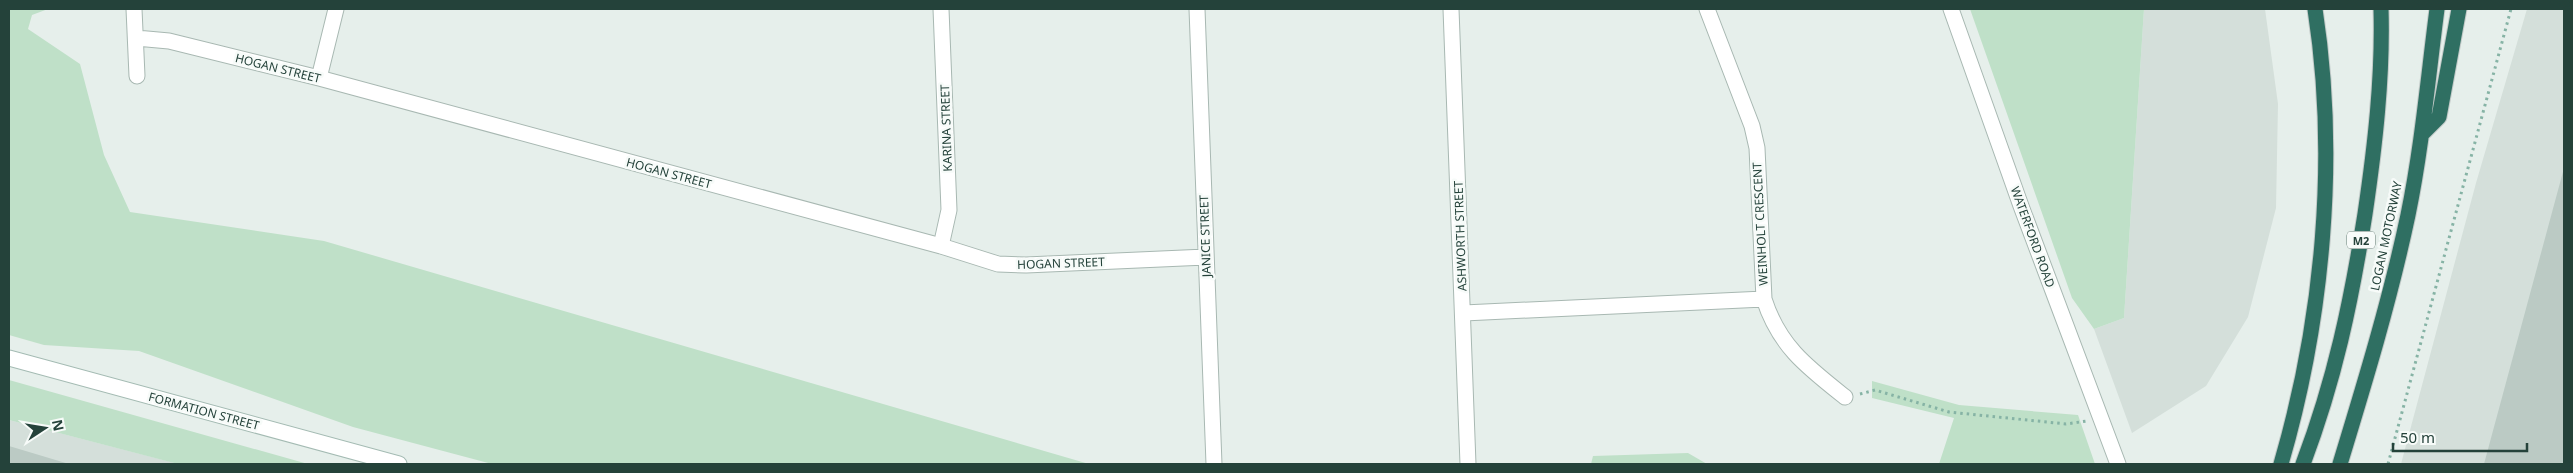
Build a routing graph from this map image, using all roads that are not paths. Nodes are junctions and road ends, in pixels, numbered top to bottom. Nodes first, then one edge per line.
1 (134, 9) edge
2 (336, 9) edge
3 (942, 9) edge
4 (1197, 9) edge
5 (1451, 9) edge
6 (1707, 9) edge
7 (1951, 9) edge
8 (2315, 9) edge
9 (2381, 9) edge
10 (2437, 9) edge
11 (2459, 9) edge
12 (136, 38) junction
13 (137, 76) dead end
14 (319, 78) junction
15 (2422, 134) junction
16 (941, 246) junction
17 (1206, 257) junction
18 (1764, 299) junction
19 (1464, 313) junction
20 (9, 358) edge
21 (1844, 398) road end
22 (399, 464) edge
23 (1214, 464) edge
24 (1468, 464) edge
25 (2118, 464) edge
26 (2282, 464) edge
27 (2303, 464) edge
28 (2340, 464) edge

1 - 12 street
2 - 14 street
3 - 16 street, KARINA STREET
4 - 17 street, JANICE STREET
5 - 19 street, ASHWORTH STREET
6 - 18 street, WEINHOLT CRESCENT
7 - 25 street, WATERFORD ROAD
8 - 26 highway
9 - 27 highway, LOGAN MOTORWAY / M2
10 - 15 highway, LOGAN MOTORWAY
11 - 15 highway
12 - 13 street
12 - 14 street, HOGAN STREET
14 - 16 street, HOGAN STREET
15 - 28 highway, LOGAN MOTORWAY
16 - 17 street, HOGAN STREET
17 - 23 street, JANICE STREET
18 - 19 street, WEINHOLT CRESCENT
18 - 21 street
19 - 24 street, ASHWORTH STREET
20 - 22 street, FORMATION STREET

